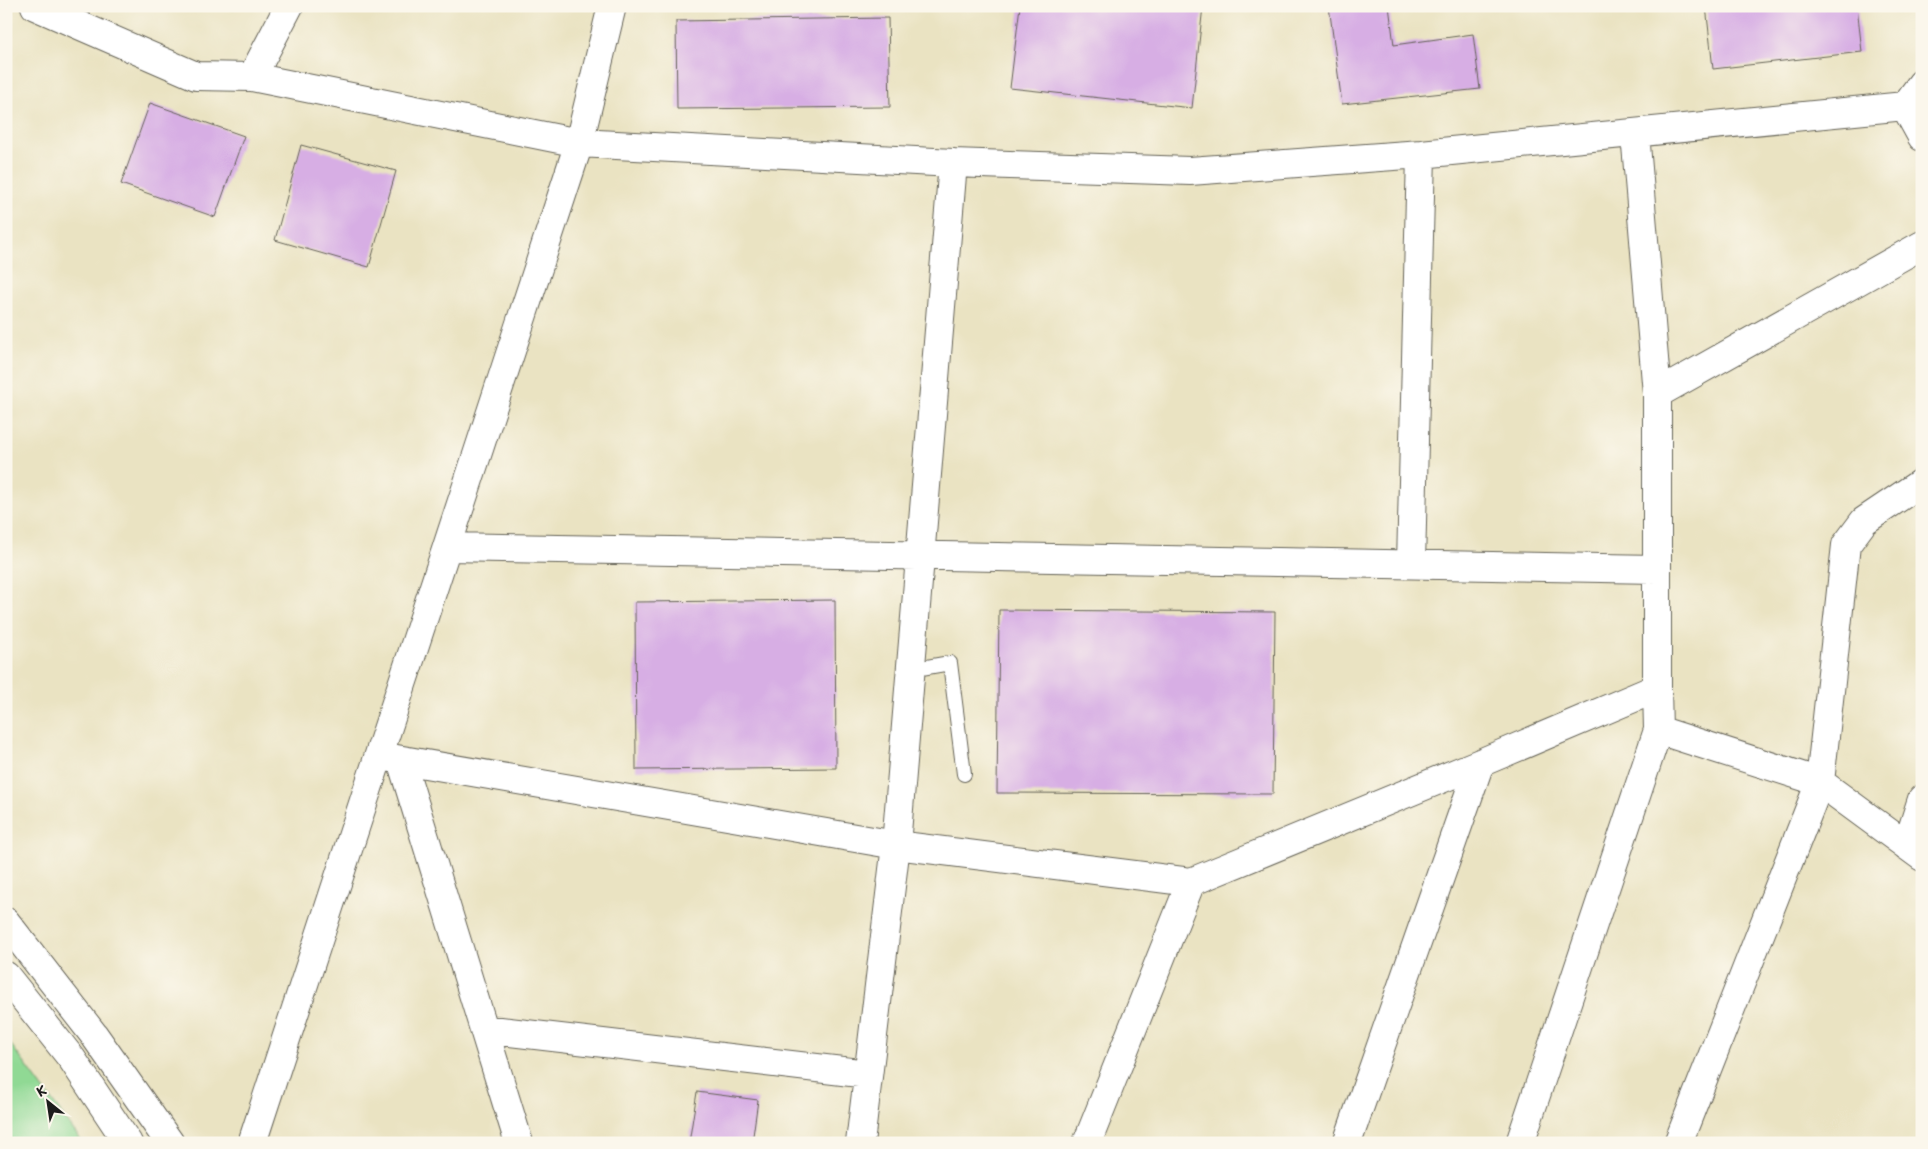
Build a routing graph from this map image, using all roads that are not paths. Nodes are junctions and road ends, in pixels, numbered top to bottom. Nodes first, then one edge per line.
1 (35, 6) edge
2 (289, 6) edge
3 (612, 6) edge
4 (85, 16) edge
5 (252, 77) junction
6 (1922, 83) edge
7 (1905, 106) junction
8 (1635, 133) junction
9 (1922, 137) edge
10 (579, 143) junction
11 (1421, 154) junction
12 (953, 163) junction
13 (1922, 245) edge
14 (1657, 394) junction
15 (1922, 482) edge
16 (448, 547) junction
17 (920, 556) junction
18 (1411, 564) junction
19 (1657, 569) junction
20 (910, 670) junction
21 (1657, 688) junction
22 (1658, 730) junction
23 (390, 758) junction
24 (1480, 763) junction
25 (964, 774) dead end
26 (1820, 782) junction
27 (1922, 798) edge
28 (896, 845) junction
29 (1914, 852) edge
30 (1191, 882) junction
31 (6, 922) edge
32 (6, 976) edge
33 (484, 1028) junction
34 (868, 1074) junction
35 (128, 1143) edge
36 (170, 1143) edge
37 (252, 1143) edge
38 (519, 1143) edge
39 (860, 1143) edge
40 (1087, 1143) edge
41 (1347, 1143) edge
42 (1520, 1143) edge
43 (1678, 1143) edge

1 - 4 street
2 - 5 street
3 - 10 street
4 - 5 street
5 - 10 street
6 - 7 street
7 - 8 street
7 - 9 street
8 - 11 street
8 - 14 street
10 - 12 street
10 - 16 street
11 - 12 street
11 - 18 street
12 - 17 street
13 - 14 street
14 - 19 street
15 - 26 street
16 - 17 street
16 - 23 street
17 - 18 street
17 - 20 street
18 - 19 street
19 - 21 street
20 - 25 lane
20 - 28 street
21 - 22 street
21 - 24 street
22 - 26 street
22 - 42 street
23 - 28 street
23 - 33 street
23 - 37 street
24 - 30 street
24 - 41 street
26 - 29 street
26 - 43 street
27 - 29 street
28 - 30 street
28 - 34 street
30 - 40 street
31 - 36 street
32 - 35 street
33 - 34 street
33 - 38 street
34 - 39 street

